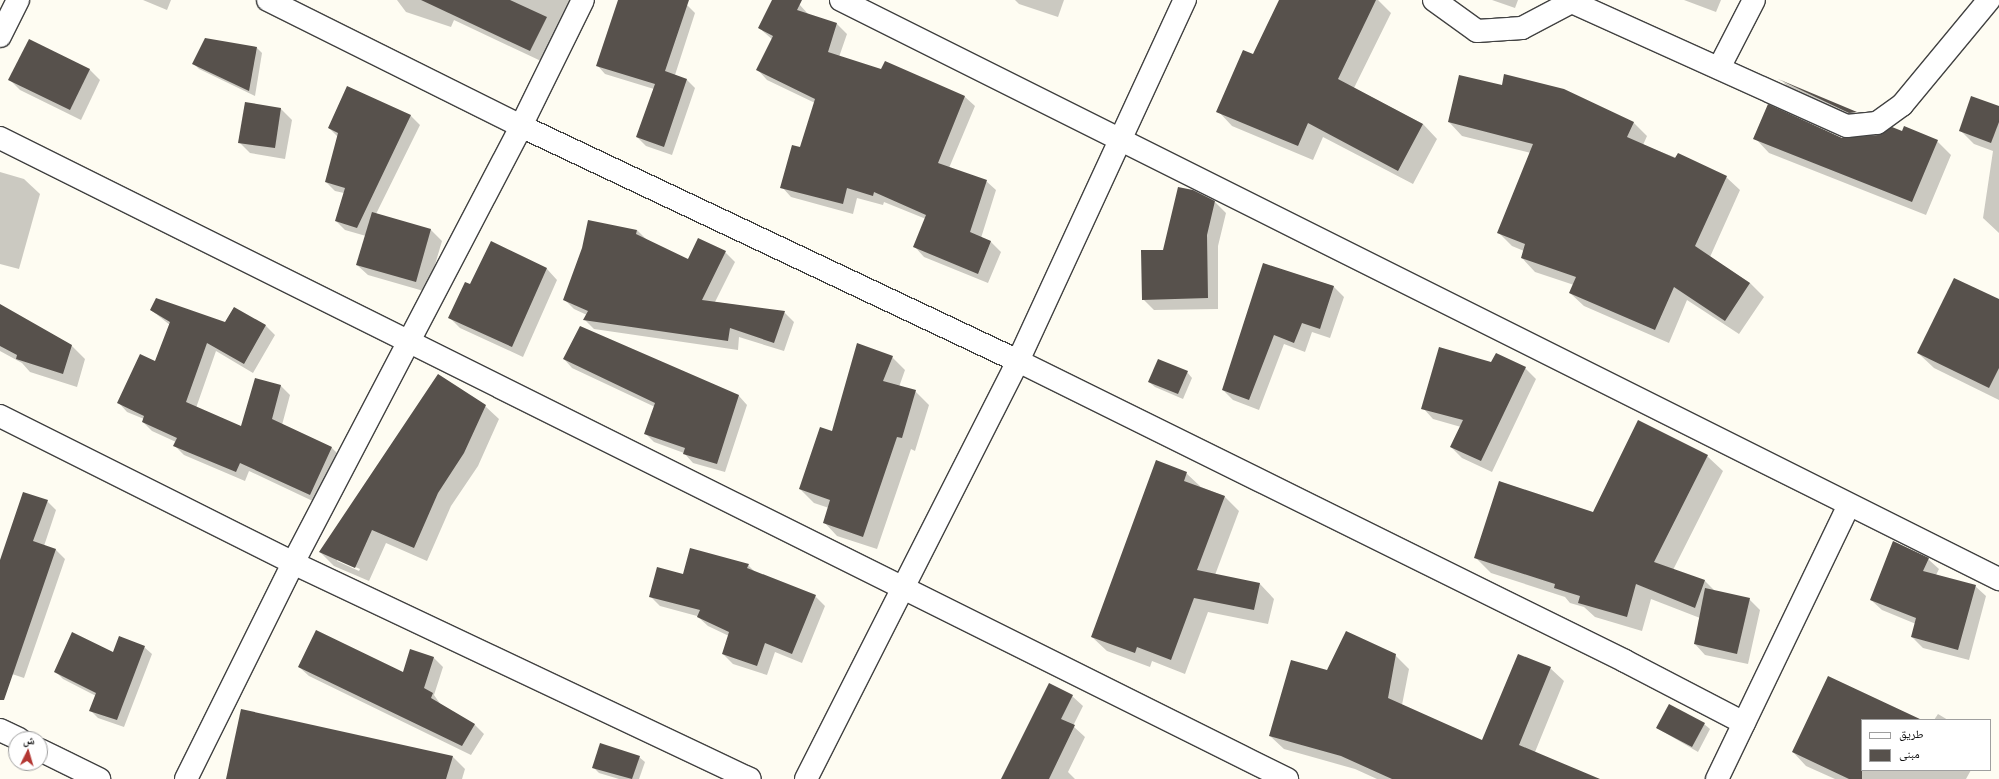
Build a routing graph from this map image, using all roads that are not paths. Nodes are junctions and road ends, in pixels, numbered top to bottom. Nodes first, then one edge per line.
1 (18, 0) edge
2 (268, 0) edge
3 (583, 0) edge
4 (1185, 0) edge
5 (1434, 0) edge
6 (1754, 0) edge
7 (1989, 0) edge
8 (1575, 1) edge
9 (853, 2) edge
10 (0, 36) edge
11 (1719, 68) junction
12 (521, 126) junction
13 (0, 138) edge
14 (1123, 140) junction
15 (406, 342) junction
16 (1018, 360) junction
17 (0, 416) edge
18 (1849, 505) junction
19 (293, 563) junction
20 (1999, 579) edge
21 (902, 587) junction
22 (1744, 724) junction
23 (48, 754) edge
24 (98, 779) edge
25 (186, 779) edge
26 (750, 779) edge
27 (806, 779) edge
28 (1287, 779) edge
29 (1717, 779) edge

1 - 10 street
2 - 12 street
3 - 12 street
4 - 14 street
5 - 8 street
6 - 11 street
7 - 11 street
8 - 11 street
9 - 14 street
12 - 15 street
12 - 16 street
13 - 15 street
14 - 16 street
14 - 18 street
15 - 19 street
15 - 21 street
16 - 21 street
16 - 22 street
17 - 19 street
18 - 20 street
18 - 22 street
19 - 25 street
19 - 26 street
21 - 27 street
21 - 28 street
22 - 29 street
23 - 24 street

